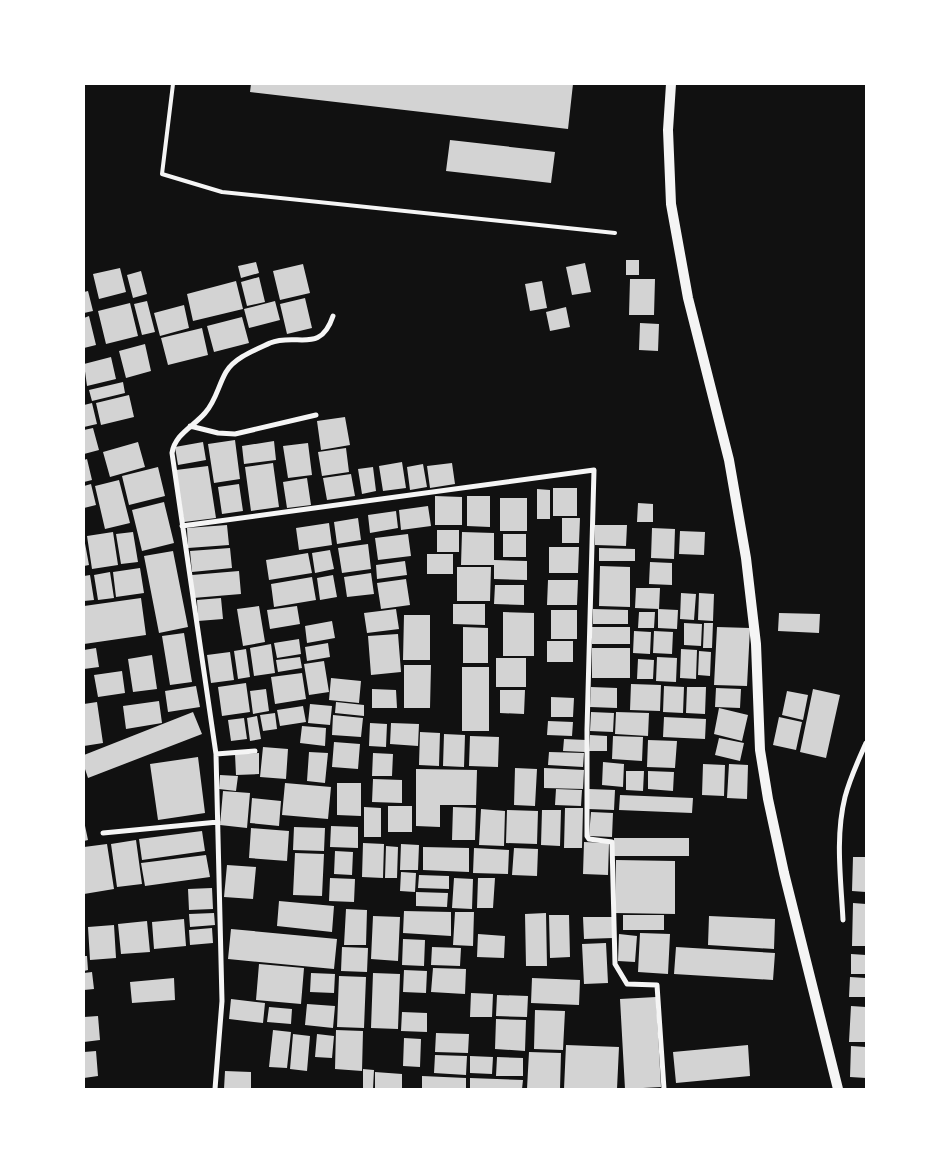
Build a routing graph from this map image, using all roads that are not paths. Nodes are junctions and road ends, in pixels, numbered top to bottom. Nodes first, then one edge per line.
1 (173, 84) edge
2 (671, 84) edge
3 (615, 233) dead end
4 (333, 316) dead end
5 (316, 415) dead end
6 (190, 426) junction
7 (182, 526) junction
8 (866, 743) edge
9 (255, 751) dead end
10 (216, 754) junction
11 (218, 822) junction
12 (103, 833) dead end
13 (843, 920) dead end
14 (215, 1089) edge
15 (664, 1089) edge
16 (838, 1089) edge

1 - 3 lane
2 - 16 main road
4 - 6 street
5 - 6 street
6 - 7 street
7 - 10 street
7 - 15 street
8 - 13 street
9 - 10 street
10 - 11 street
11 - 12 street
11 - 14 street

